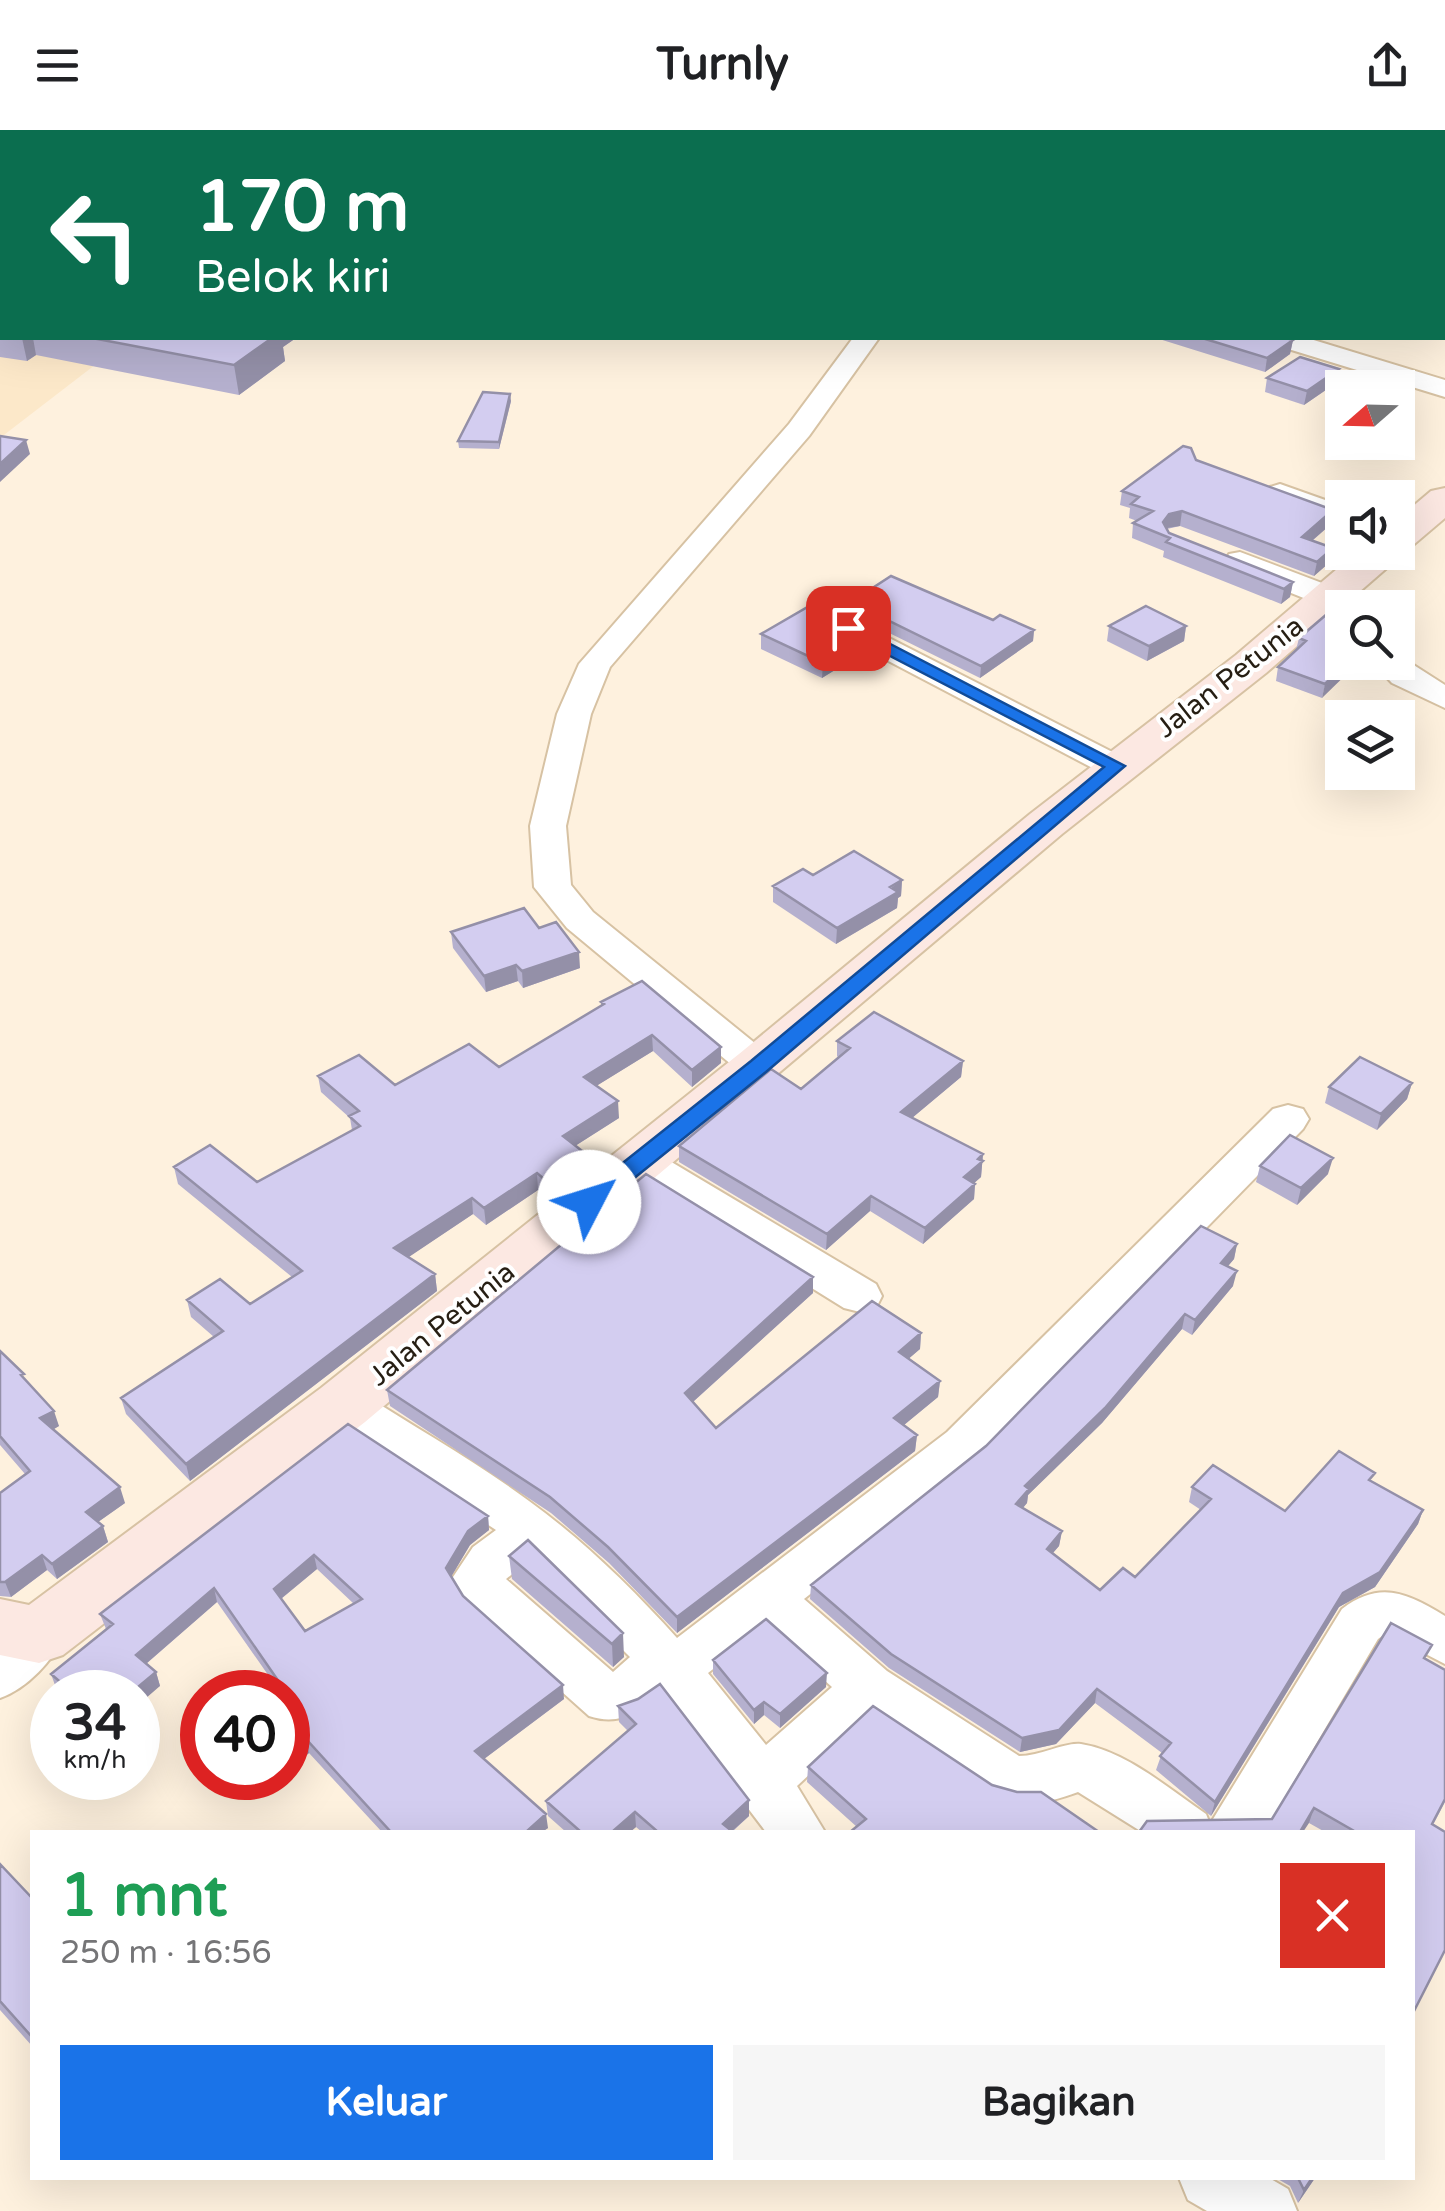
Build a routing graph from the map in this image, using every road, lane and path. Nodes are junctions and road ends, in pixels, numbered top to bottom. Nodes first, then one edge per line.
1 (865, 340) edge
2 (1287, 340) edge
3 (1445, 390) edge
4 (1253, 483) edge
5 (1445, 499) edge
6 (1325, 510) edge
7 (1415, 523) edge
8 (1212, 551) edge
9 (1367, 570) edge
10 (1349, 590) edge
11 (1325, 599) edge
12 (1325, 613) edge
13 (848, 628) edge
14 (1415, 679) edge
15 (1445, 698) edge
16 (1116, 766) junction
17 (758, 1066) junction
18 (1288, 1120) dead end
19 (638, 1161) junction
20 (860, 1296) dead end
21 (343, 1405) junction
22 (532, 1530) junction
23 (766, 1597) junction
24 (20, 1631) edge
25 (1445, 1642) edge
26 (670, 1664) junction
27 (0, 1676) edge
28 (868, 1687) junction
29 (762, 1783) junction
30 (797, 1830) edge
31 (1183, 1830) edge
32 (1235, 1830) edge
33 (1213, 2180) edge
34 (1266, 2211) edge

1 - 17 street
2 - 3 street
4 - 6 street
5 - 7 street, Jalan Petunia
8 - 11 street
9 - 10 street, Jalan Petunia
12 - 16 street, Jalan Petunia
13 - 16 street
14 - 15 street
16 - 17 street, Jalan Petunia
17 - 19 street, Jalan Petunia
18 - 23 street
19 - 20 street
19 - 21 street, Jalan Petunia
21 - 22 street
21 - 24 street, Jalan Petunia
22 - 26 street
22 - 26 street
23 - 26 street
23 - 28 street
24 - 27 street
25 - 32 street
26 - 29 street
28 - 29 street
28 - 31 street
29 - 30 street
33 - 34 street

